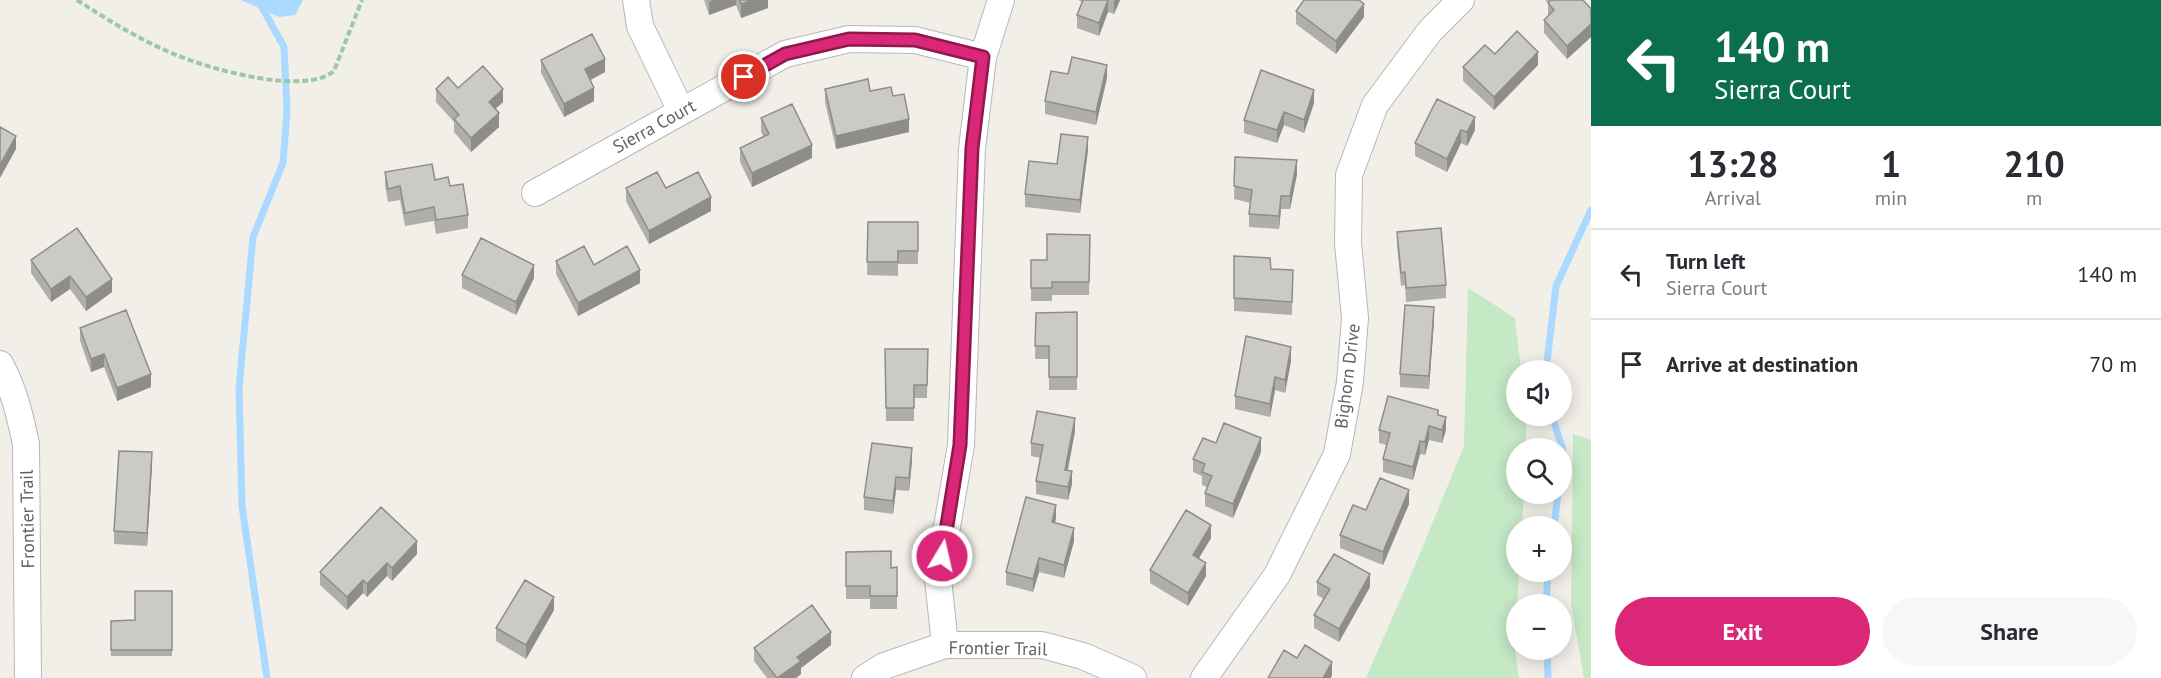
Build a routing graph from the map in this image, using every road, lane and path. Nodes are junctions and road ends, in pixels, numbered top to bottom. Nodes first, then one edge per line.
1 (76, 0) edge
2 (362, 0) edge
3 (636, 0) edge
4 (1001, 0) edge
5 (1461, 0) edge
6 (983, 57) junction
7 (681, 111) junction
8 (536, 193) dead end
9 (0, 364) edge
10 (945, 645) junction
11 (28, 678) edge
12 (865, 678) edge
13 (1132, 678) edge
14 (1204, 678) edge

1 - 2 path
3 - 7 street
4 - 6 street
5 - 14 street, Bighorn Drive
6 - 7 street, Sierra Court
6 - 10 street
7 - 8 street, Sierra Court
9 - 11 street, Frontier Trail
10 - 12 street, Frontier Trail
10 - 13 street, Frontier Trail

